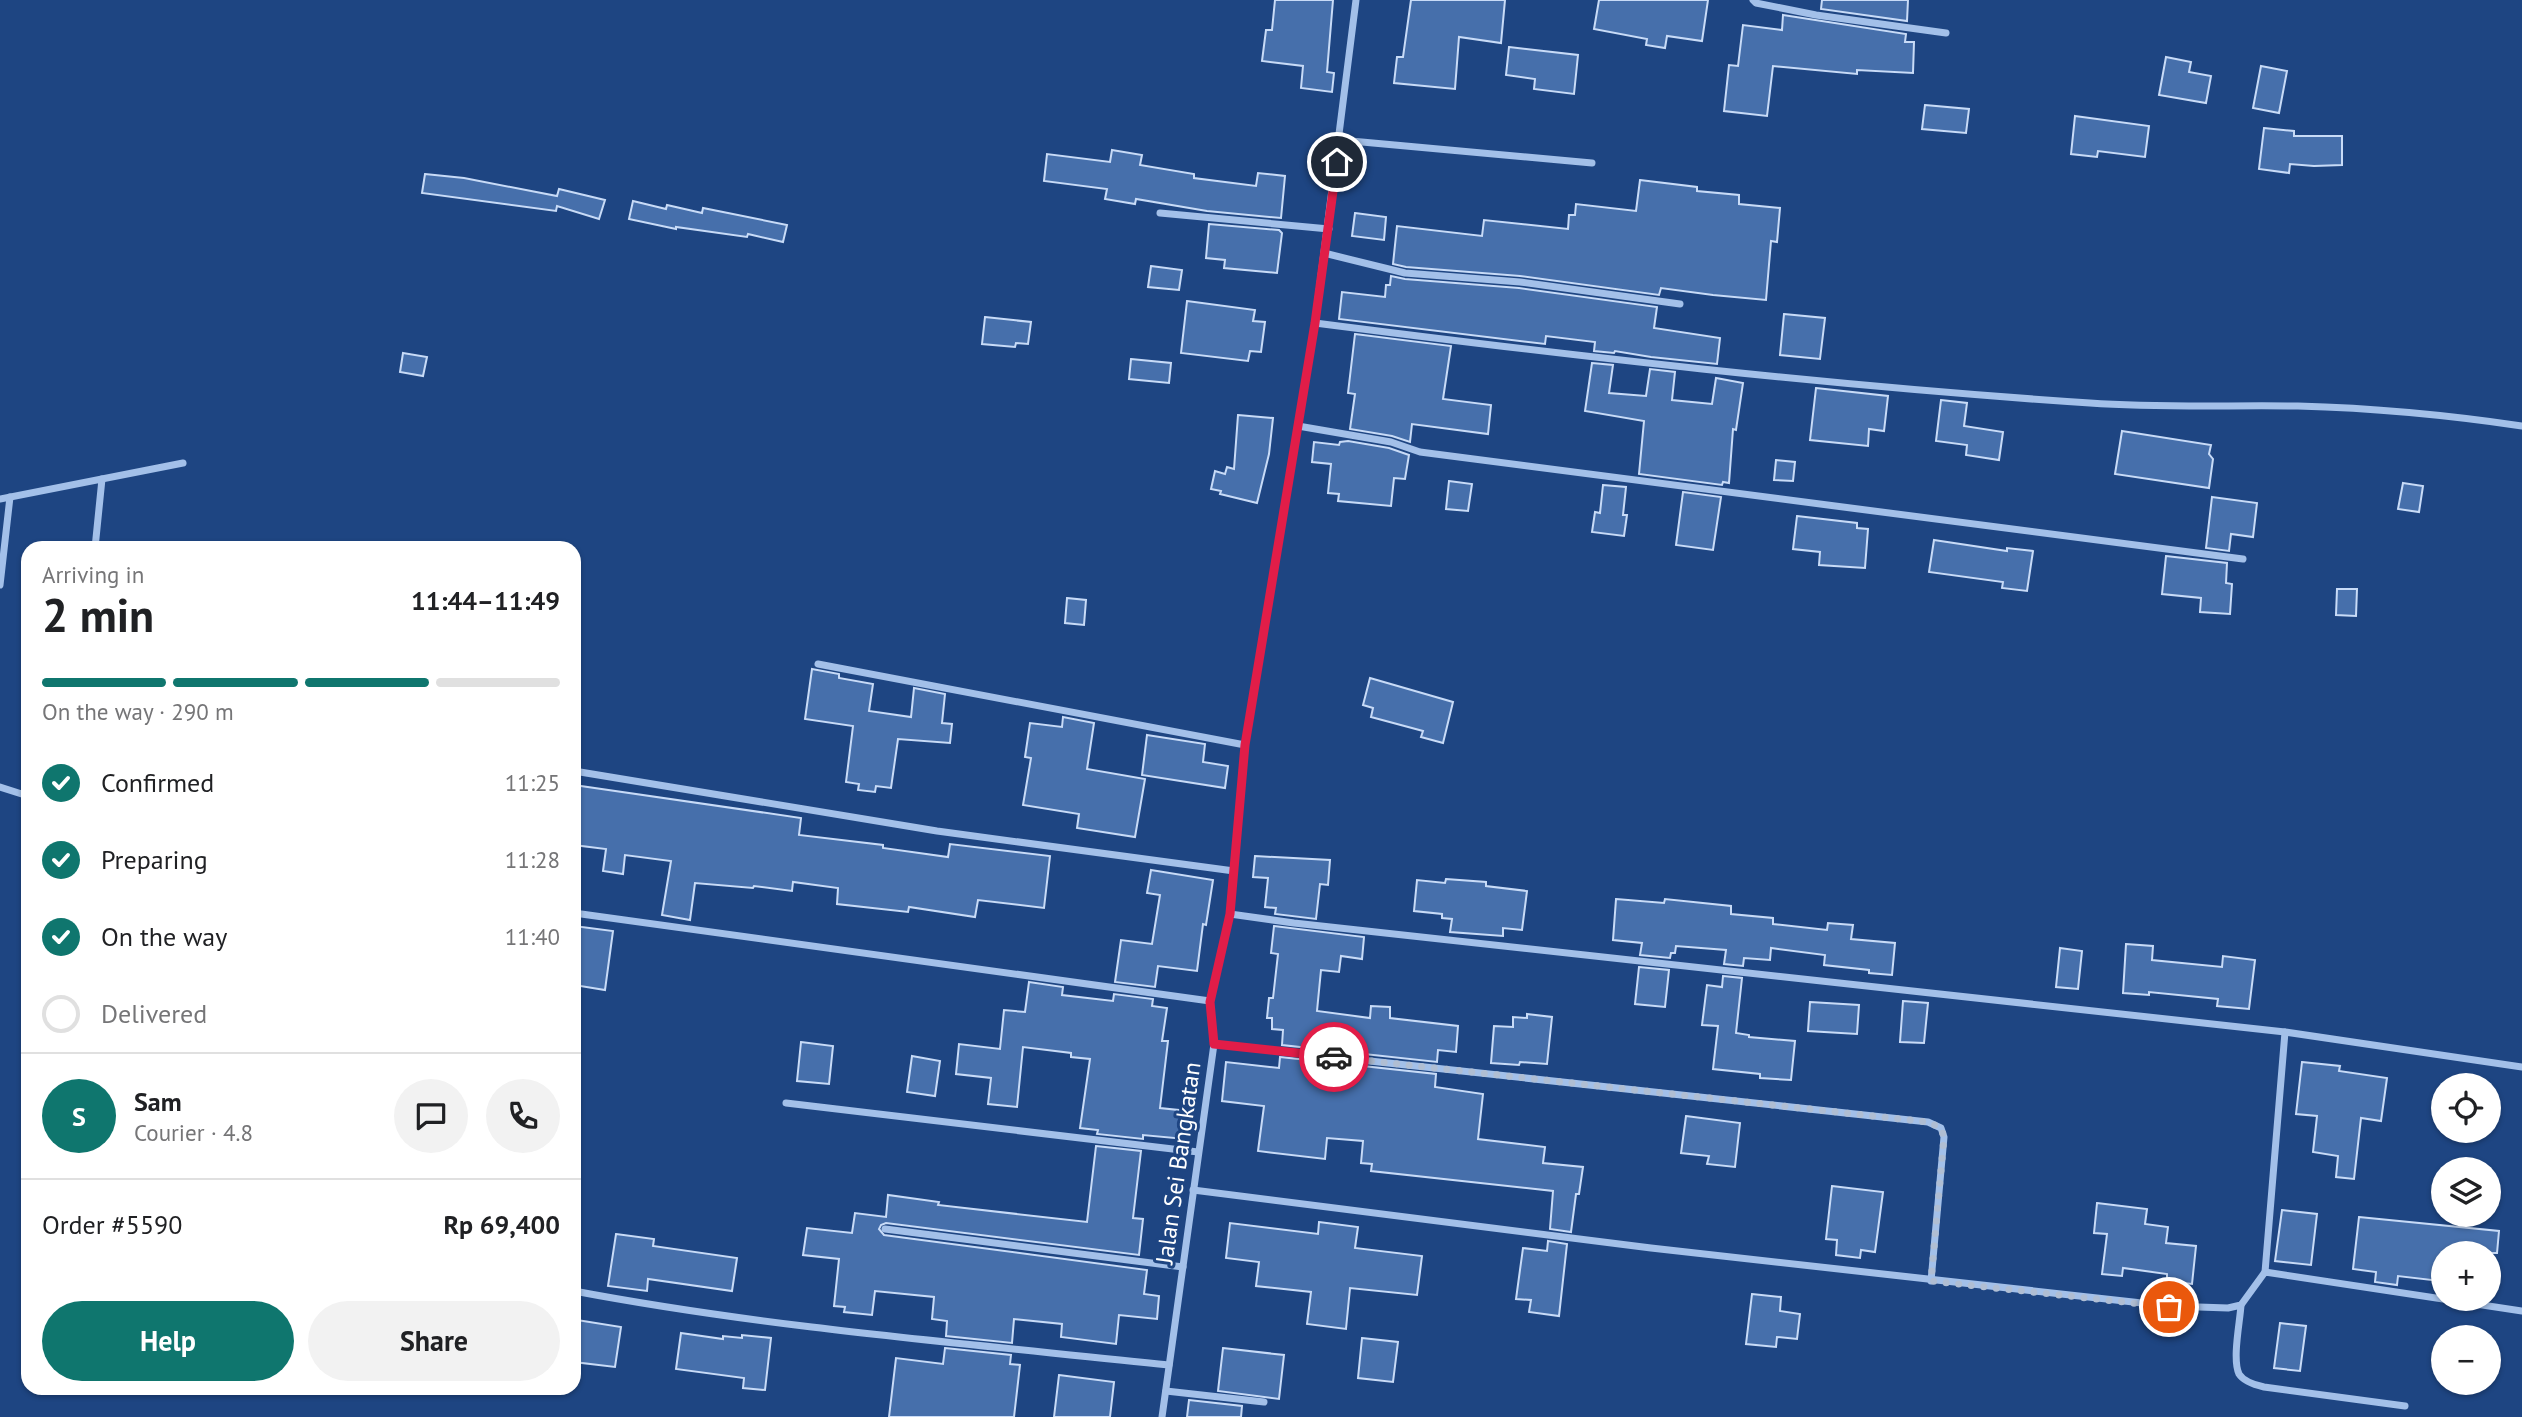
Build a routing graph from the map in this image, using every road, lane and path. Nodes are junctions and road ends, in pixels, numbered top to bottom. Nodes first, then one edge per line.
1 (1356, 0) edge
2 (1753, 0) edge
3 (1946, 33) dead end
4 (1340, 140) junction
5 (1592, 163) dead end
6 (1160, 213) dead end
7 (1329, 229) junction
8 (1324, 253) junction
9 (1680, 304) dead end
10 (1315, 323) junction
11 (1298, 426) junction
12 (2522, 426) edge
13 (183, 463) dead end
14 (102, 479) junction
15 (10, 497) junction
16 (0, 499) edge
17 (96, 541) edge
18 (2243, 559) dead end
19 (0, 585) edge
20 (818, 664) dead end
21 (1245, 745) junction
22 (581, 772) edge
23 (0, 787) edge
24 (21, 794) edge
25 (1234, 871) junction
26 (581, 914) edge
27 (1230, 914) junction
28 (1210, 1002) junction
29 (2285, 1032) junction
30 (1214, 1044) junction
31 (2522, 1067) edge
32 (786, 1103) dead end
33 (1198, 1152) junction
34 (1193, 1190) junction
35 (885, 1229) dead end
36 (1183, 1267) junction
37 (2265, 1272) junction
38 (1931, 1281) junction
39 (581, 1292) edge
40 (2241, 1304) junction
41 (2522, 1311) edge
42 (1169, 1365) junction
43 (1166, 1391) junction
44 (1264, 1402) dead end
45 (2405, 1406) dead end
46 (1162, 1417) edge

1 - 4 street, Jalan Sei Bangkatan
2 - 3 street
4 - 5 street
4 - 7 street, Jalan Sei Bangkatan
6 - 7 street
7 - 8 street, Jalan Sei Bangkatan
8 - 9 street
8 - 10 street, Jalan Sei Bangkatan
10 - 11 street, Jalan Sei Bangkatan
10 - 12 street
11 - 18 street
11 - 21 street, Jalan Sei Bangkatan
13 - 14 street
14 - 15 street
14 - 17 street
15 - 16 street
15 - 19 street
20 - 21 street
21 - 25 street, Jalan Sei Bangkatan
22 - 25 street
23 - 24 street
25 - 27 street, Jalan Sei Bangkatan
26 - 28 street
27 - 28 street, Jalan Sei Bangkatan
27 - 29 street
28 - 30 street, Jalan Sei Bangkatan
29 - 31 street
29 - 37 street
30 - 33 street, Jalan Sei Bangkatan
30 - 38 street
32 - 33 street
33 - 34 street, Jalan Sei Bangkatan
34 - 36 street, Jalan Sei Bangkatan
34 - 38 street
35 - 36 street
36 - 42 street, Jalan Sei Bangkatan
37 - 40 street
37 - 41 street
38 - 40 street
39 - 42 street
40 - 45 street
42 - 43 street, Jalan Sei Bangkatan
43 - 44 street
43 - 46 street, Jalan Sei Bangkatan

